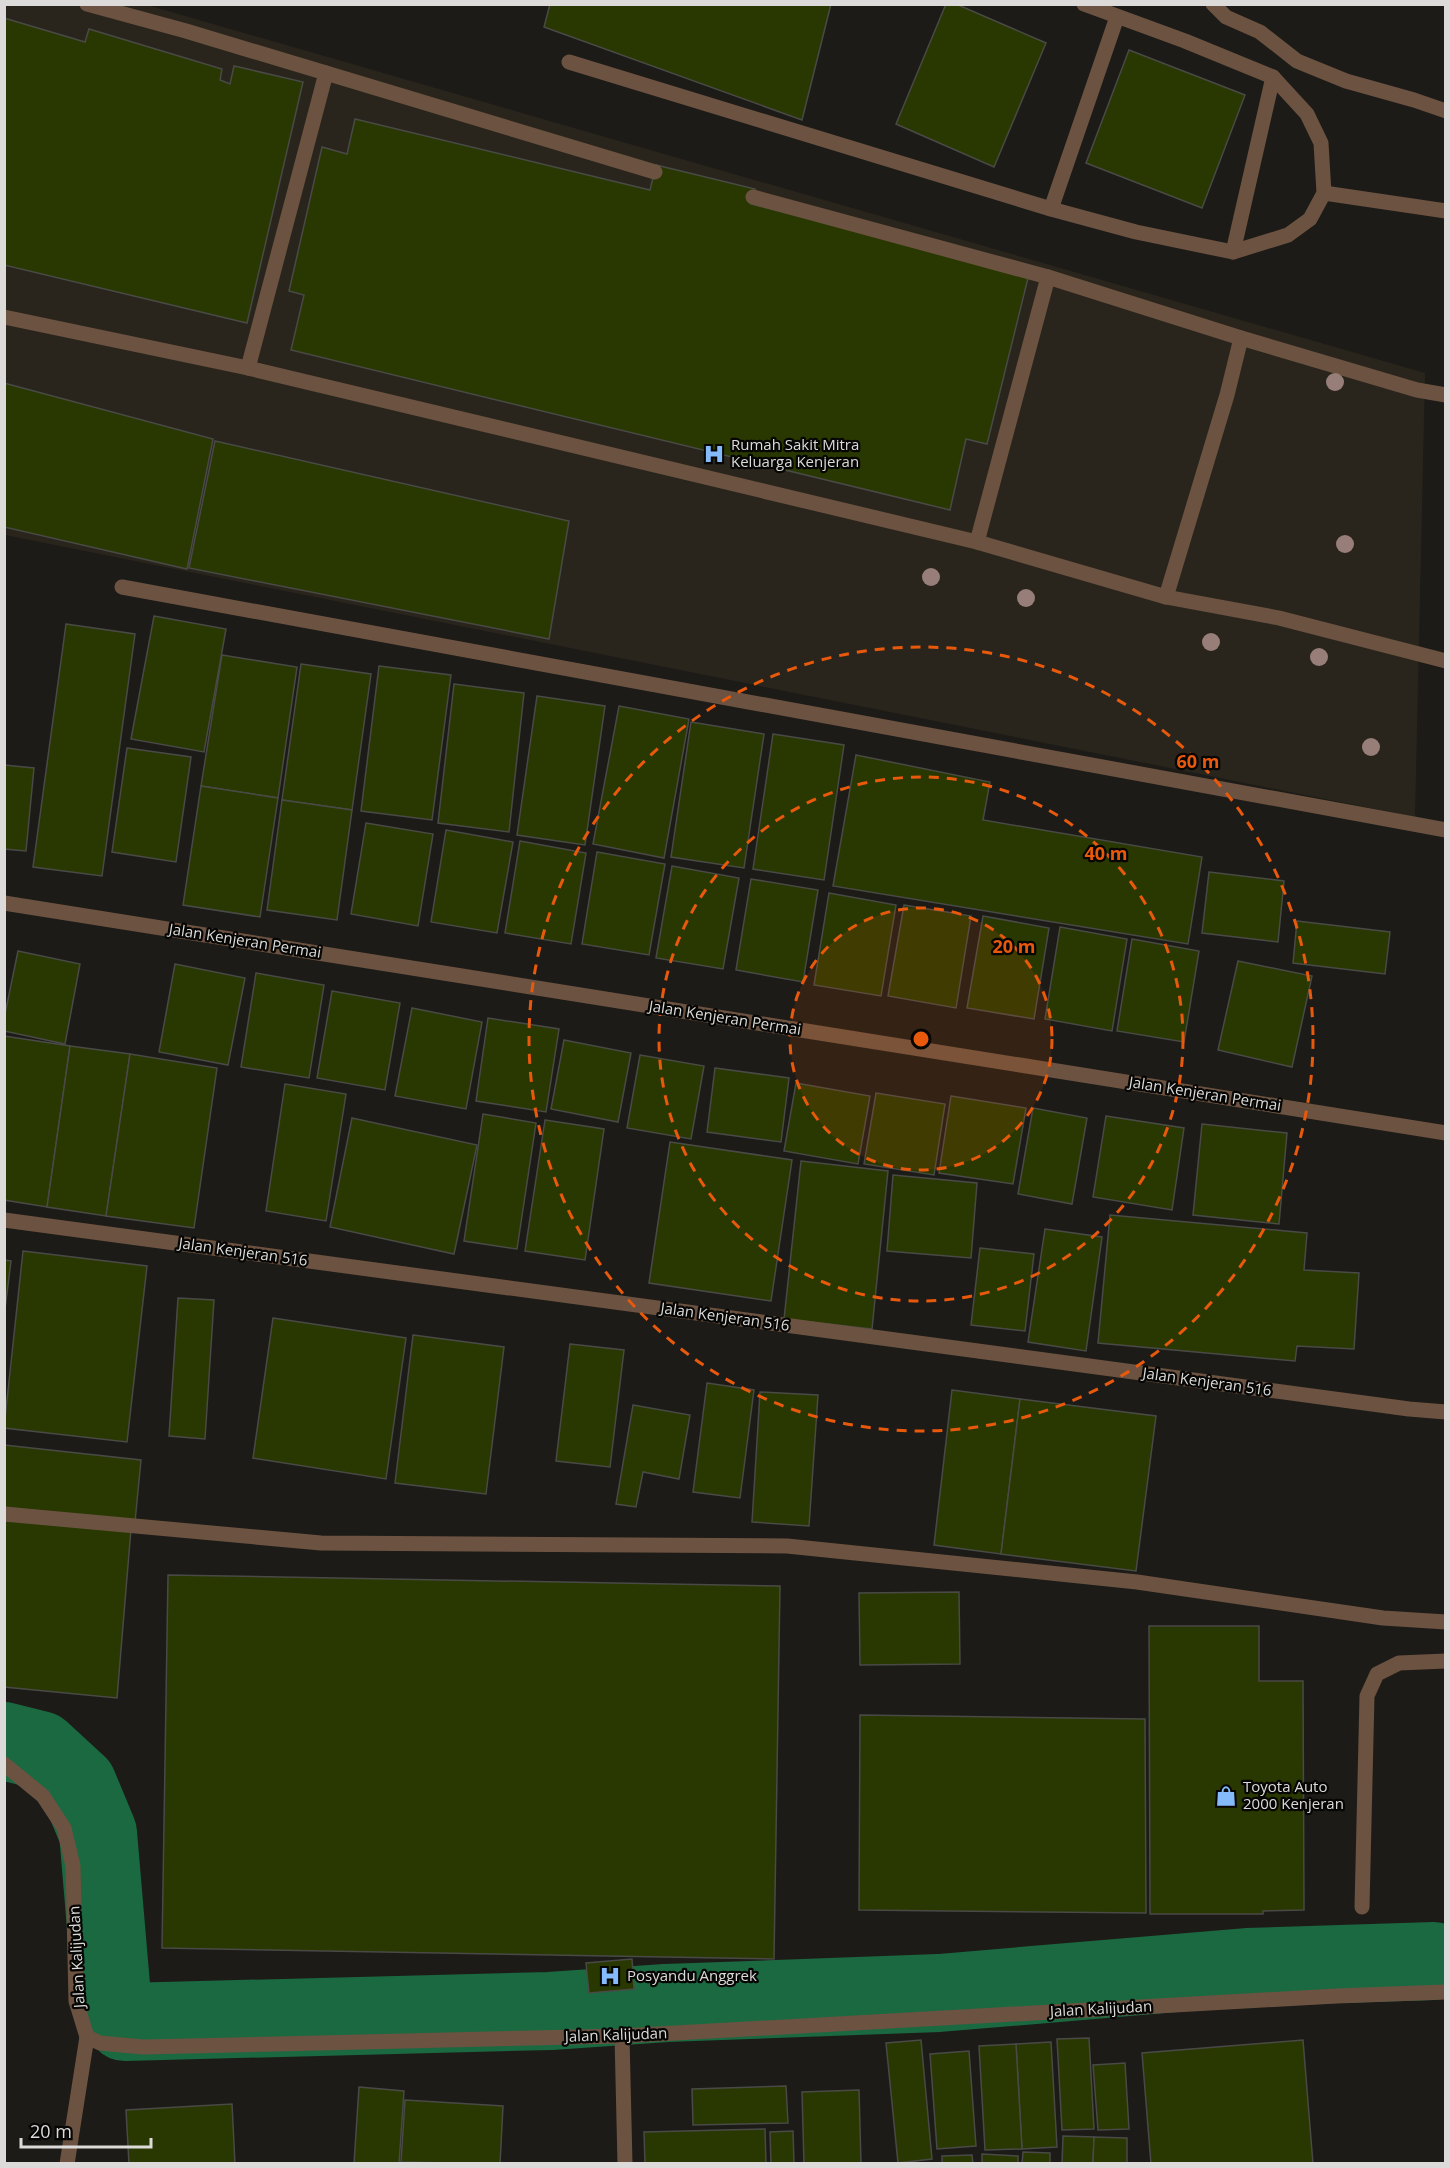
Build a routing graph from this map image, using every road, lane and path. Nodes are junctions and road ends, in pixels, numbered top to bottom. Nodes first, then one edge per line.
1 (87, 4) edge
2 (1084, 4) edge
3 (1214, 4) edge
4 (1117, 17) junction
5 (569, 62) dead end
6 (326, 73) junction
7 (1274, 77) junction
8 (1446, 111) edge
9 (655, 172) dead end
10 (1324, 193) junction
11 (753, 197) dead end
12 (1051, 209) junction
13 (1446, 211) edge
14 (1233, 252) junction
15 (1048, 277) junction
16 (4, 317) edge
17 (1240, 338) junction
18 (248, 368) junction
19 (1446, 395) edge
20 (977, 542) junction
21 (122, 586) dead end
22 (1166, 597) junction
23 (1446, 661) edge
24 (1446, 830) edge
25 (4, 903) edge
26 (1446, 1133) edge
27 (4, 1220) edge
28 (1446, 1412) edge
29 (4, 1514) edge
30 (1446, 1622) edge
31 (1446, 1661) edge
32 (4, 1764) edge
33 (1362, 1907) dead end
34 (1446, 1992) edge
35 (622, 2036) junction
36 (87, 2037) junction
37 (67, 2163) edge
38 (625, 2163) edge

1 - 6 street
2 - 4 street
3 - 8 street
4 - 7 street
4 - 12 street
5 - 12 street
6 - 9 street
6 - 18 street
7 - 10 street
7 - 14 street
10 - 13 street
10 - 14 street
11 - 15 street
12 - 14 street
15 - 17 street
15 - 20 street
16 - 18 street
17 - 19 street
17 - 22 street
18 - 20 street
20 - 22 street
21 - 24 street
22 - 23 street
25 - 26 street, Jalan Kenjeran Permai
27 - 28 street, Jalan Kenjeran 516
29 - 30 street
31 - 33 street
32 - 36 street, Jalan Kalijudan
34 - 35 street, Jalan Kalijudan
35 - 36 street, Jalan Kalijudan
35 - 38 street
36 - 37 street

